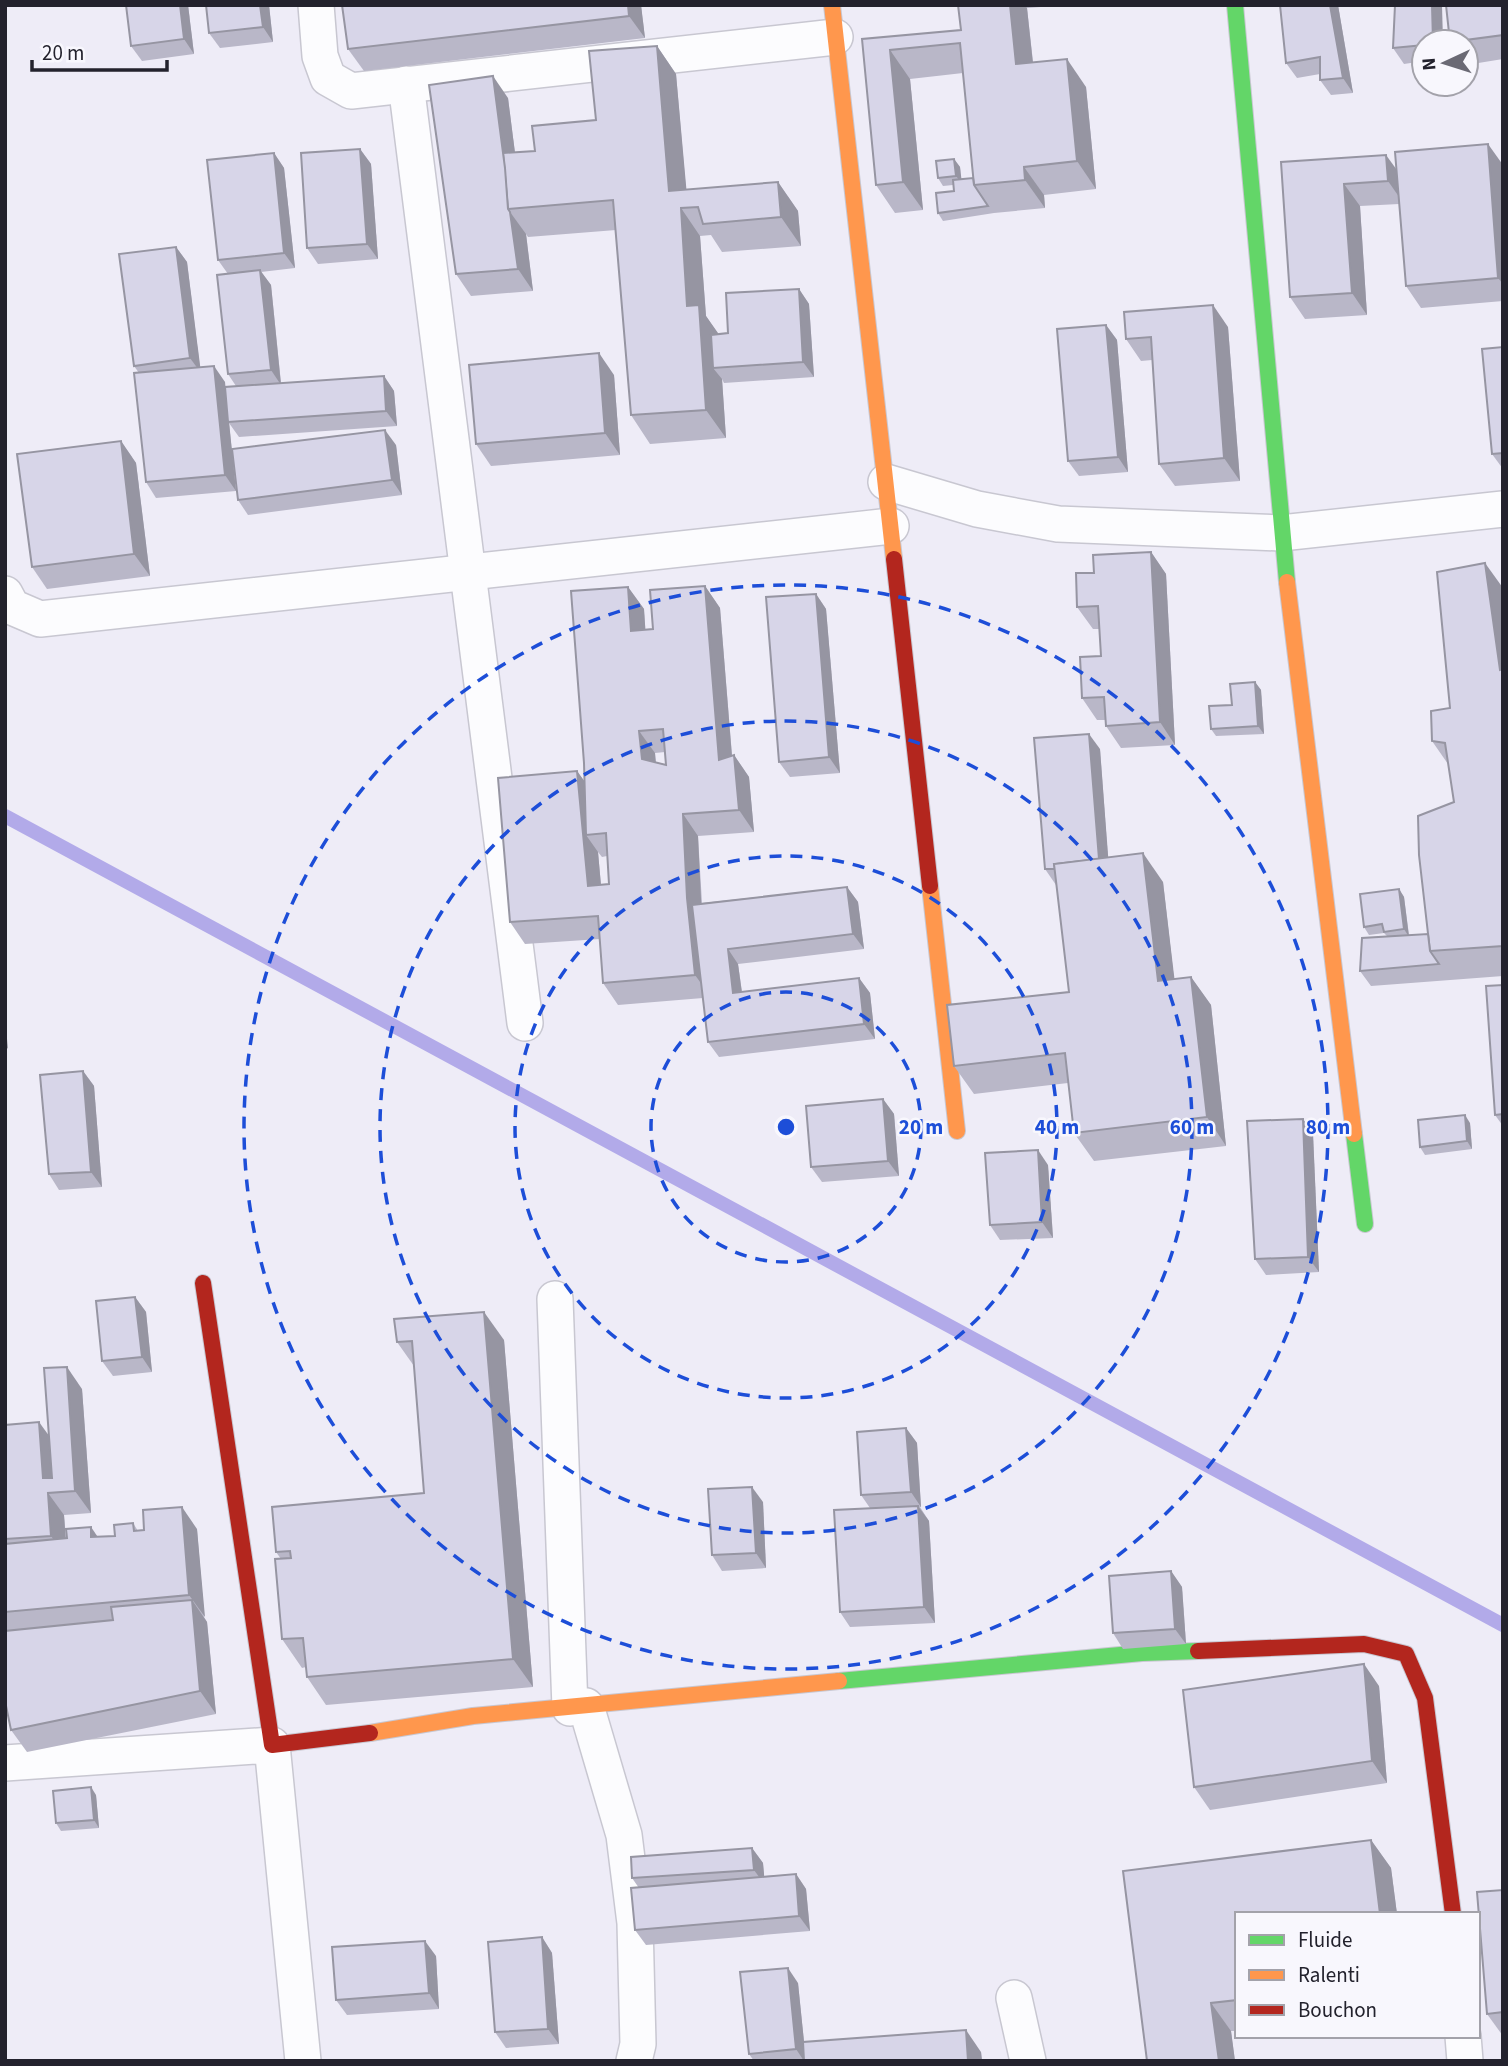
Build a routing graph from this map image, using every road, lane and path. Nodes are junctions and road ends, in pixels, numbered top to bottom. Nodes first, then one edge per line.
1 (316, 5) edge
2 (1235, 5) edge
3 (833, 21) edge
4 (406, 84) junction
5 (886, 482) junction
6 (1503, 509) edge
7 (891, 526) junction
8 (1281, 533) junction
9 (466, 572) junction
10 (5, 594) edge
11 (525, 1023) dead end
12 (957, 1131) dead end
13 (1365, 1224) dead end
14 (203, 1283) dead end
15 (555, 1299) dead end
16 (578, 1707) junction
17 (272, 1745) junction
18 (5, 1763) edge
19 (1453, 1912) edge
20 (1014, 1998) dead end
21 (1464, 2038) edge
22 (303, 2061) edge
23 (634, 2061) edge
24 (1028, 2061) edge
25 (1465, 2061) edge

1 - 4 street
2 - 8 street
3 - 4 street
3 - 5 street
4 - 9 street
5 - 7 street
5 - 8 street
6 - 8 street
7 - 9 street
7 - 12 street
8 - 13 street
9 - 10 street
9 - 11 street
14 - 17 street
15 - 16 street
16 - 17 street
16 - 19 street
16 - 23 street
17 - 18 street
17 - 22 street
20 - 24 street
21 - 25 street

